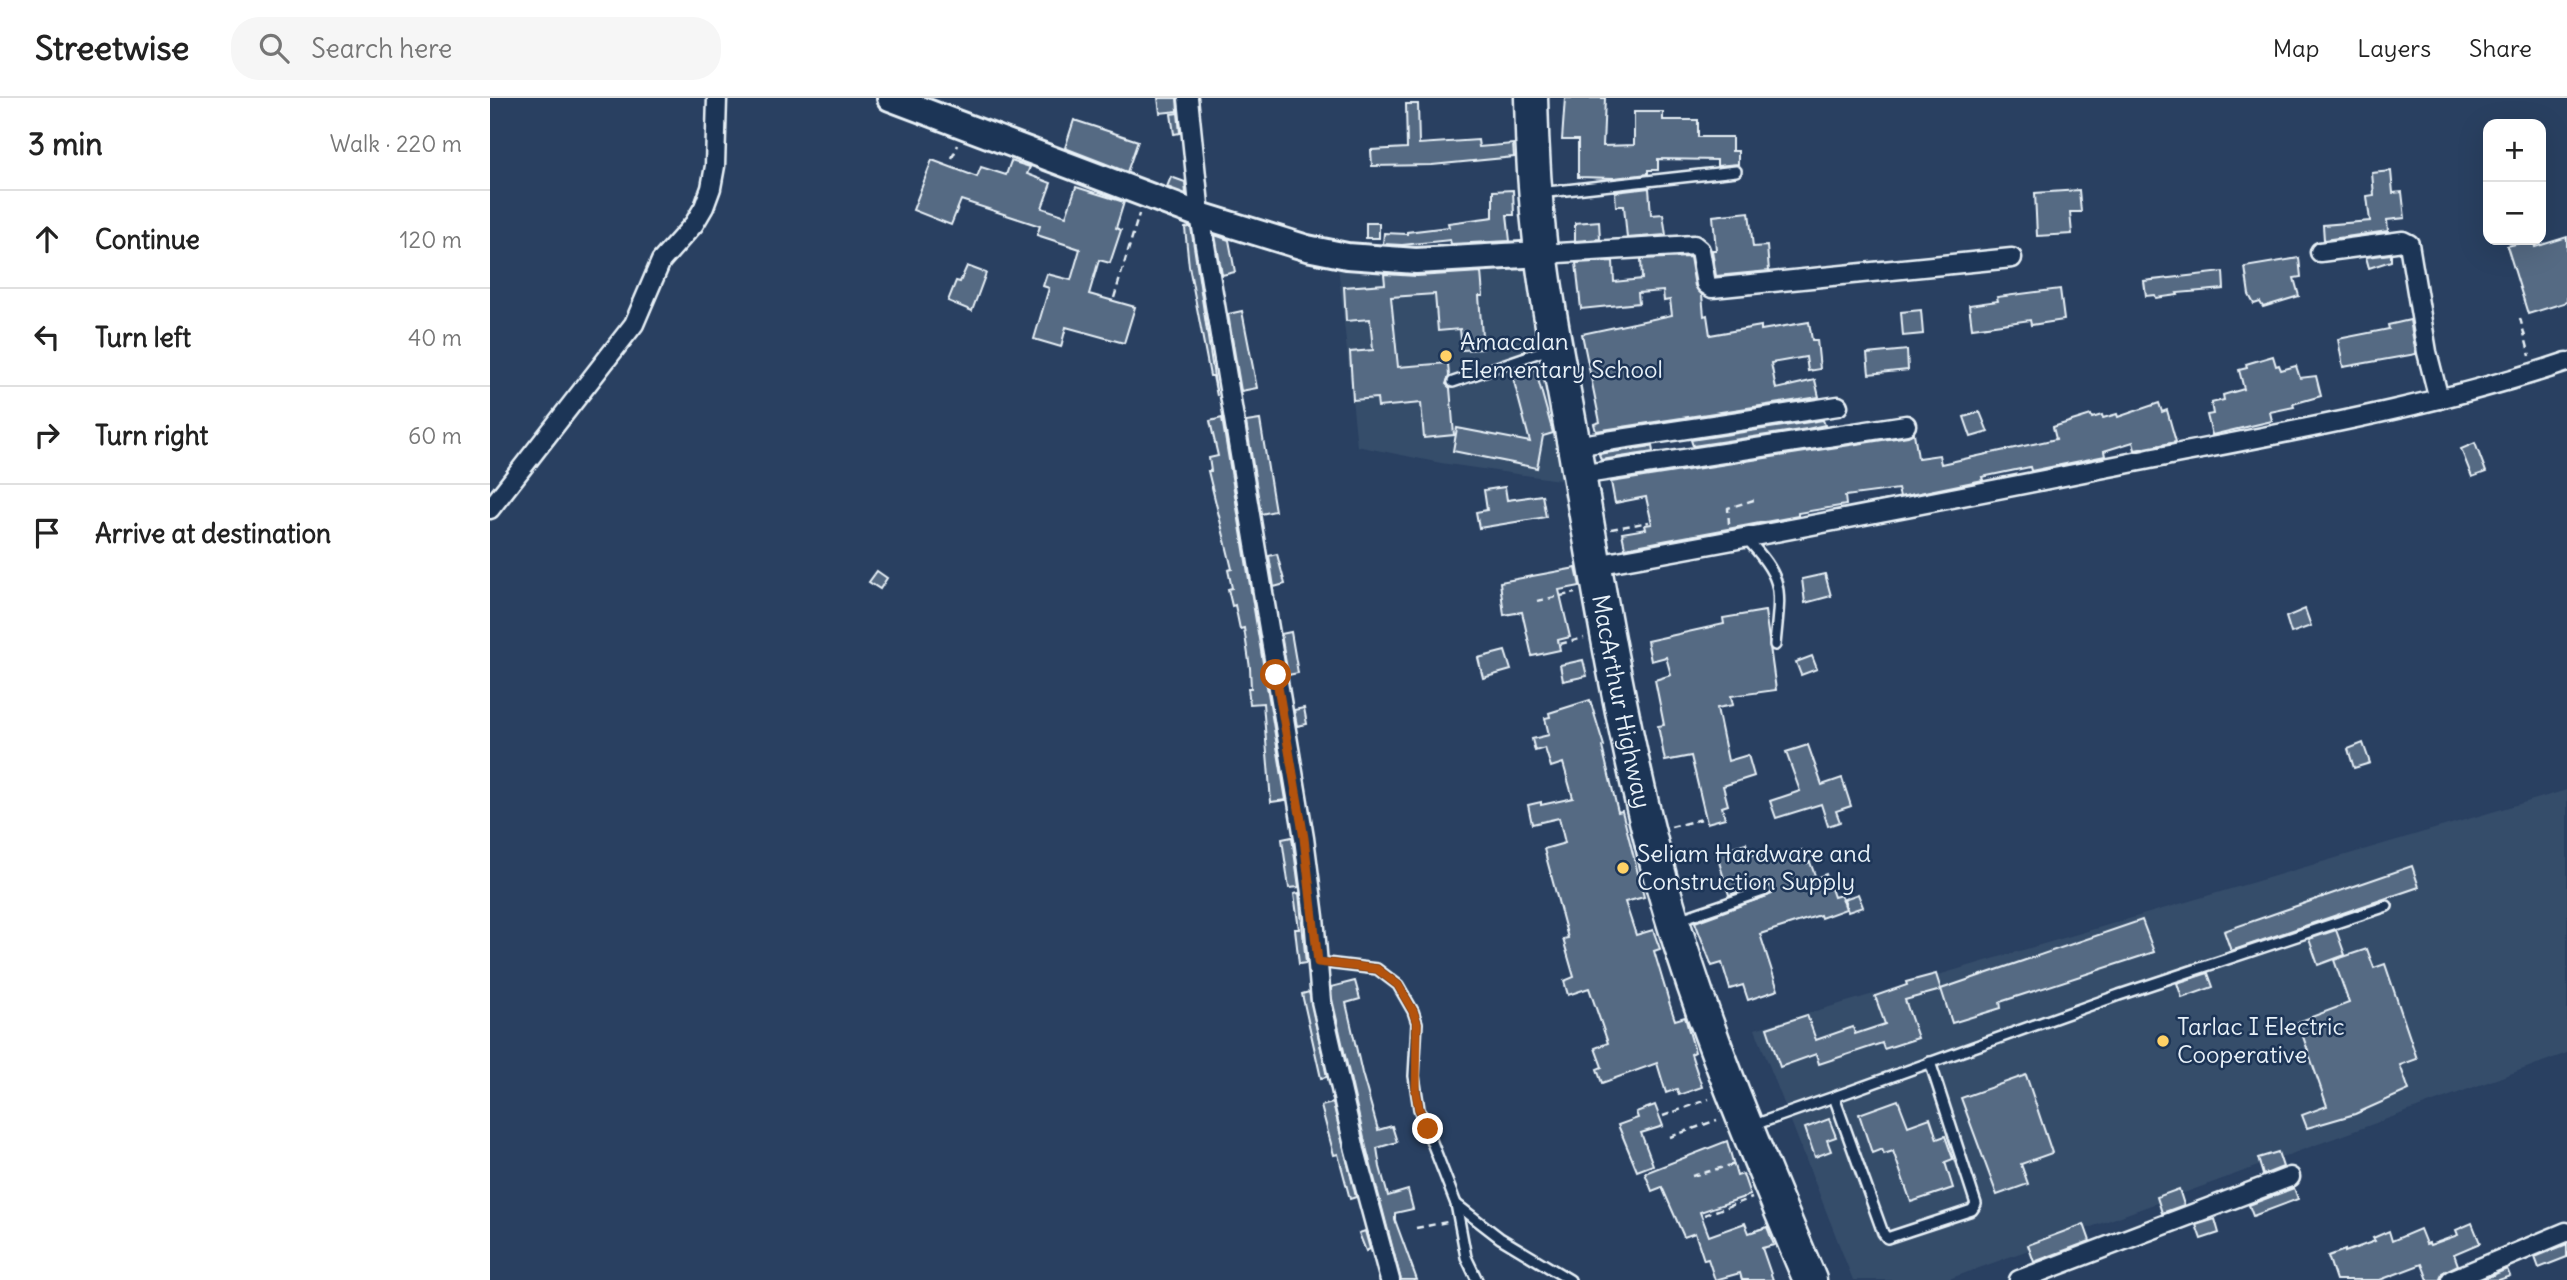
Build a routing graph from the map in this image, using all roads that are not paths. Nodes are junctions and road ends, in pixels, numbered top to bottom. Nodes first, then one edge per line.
1 (718, 98) edge
2 (890, 98) edge
3 (1188, 98) edge
4 (1531, 98) edge
5 (1736, 172) dead end
6 (1535, 193) junction
7 (1199, 215) junction
8 (2320, 252) dead end
9 (1541, 254) junction
10 (2012, 258) dead end
11 (1556, 346) junction
12 (2567, 362) edge
13 (1453, 382) dead end
14 (2440, 399) junction
15 (1838, 406) dead end
16 (1906, 425) dead end
17 (1577, 461) junction
18 (490, 509) edge
19 (1739, 539) junction
20 (1597, 577) junction
21 (1775, 645) dead end
22 (1766, 890) dead end
23 (2387, 906) dead end
24 (1674, 922) junction
25 (1318, 962) junction
26 (1930, 1062) junction
27 (1834, 1097) junction
28 (1739, 1111) junction
29 (2290, 1177) dead end
30 (1457, 1204) junction
31 (2566, 1233) edge
32 (1805, 1276) edge
33 (1390, 1280) edge
34 (1477, 1280) edge
35 (1570, 1280) edge
36 (2019, 1280) edge
37 (2451, 1280) edge

1 - 18 street
2 - 7 street
3 - 7 street
4 - 6 highway, MacArthur Highway
5 - 6 lane
6 - 9 highway, MacArthur Highway
7 - 9 street
7 - 25 street
8 - 14 street
9 - 10 street
9 - 11 highway, MacArthur Highway
11 - 13 lane
11 - 17 highway, MacArthur Highway
12 - 14 street
14 - 19 street
15 - 17 street
16 - 17 street
17 - 20 highway, MacArthur Highway
19 - 20 street
19 - 21 lane
20 - 24 highway, MacArthur Highway
22 - 24 lane
23 - 26 lane
24 - 28 highway, MacArthur Highway
25 - 30 lane
25 - 33 street
26 - 27 lane
26 - 27 lane
27 - 28 lane
28 - 32 highway, MacArthur Highway
29 - 36 street
30 - 34 lane
30 - 35 lane
31 - 37 street

